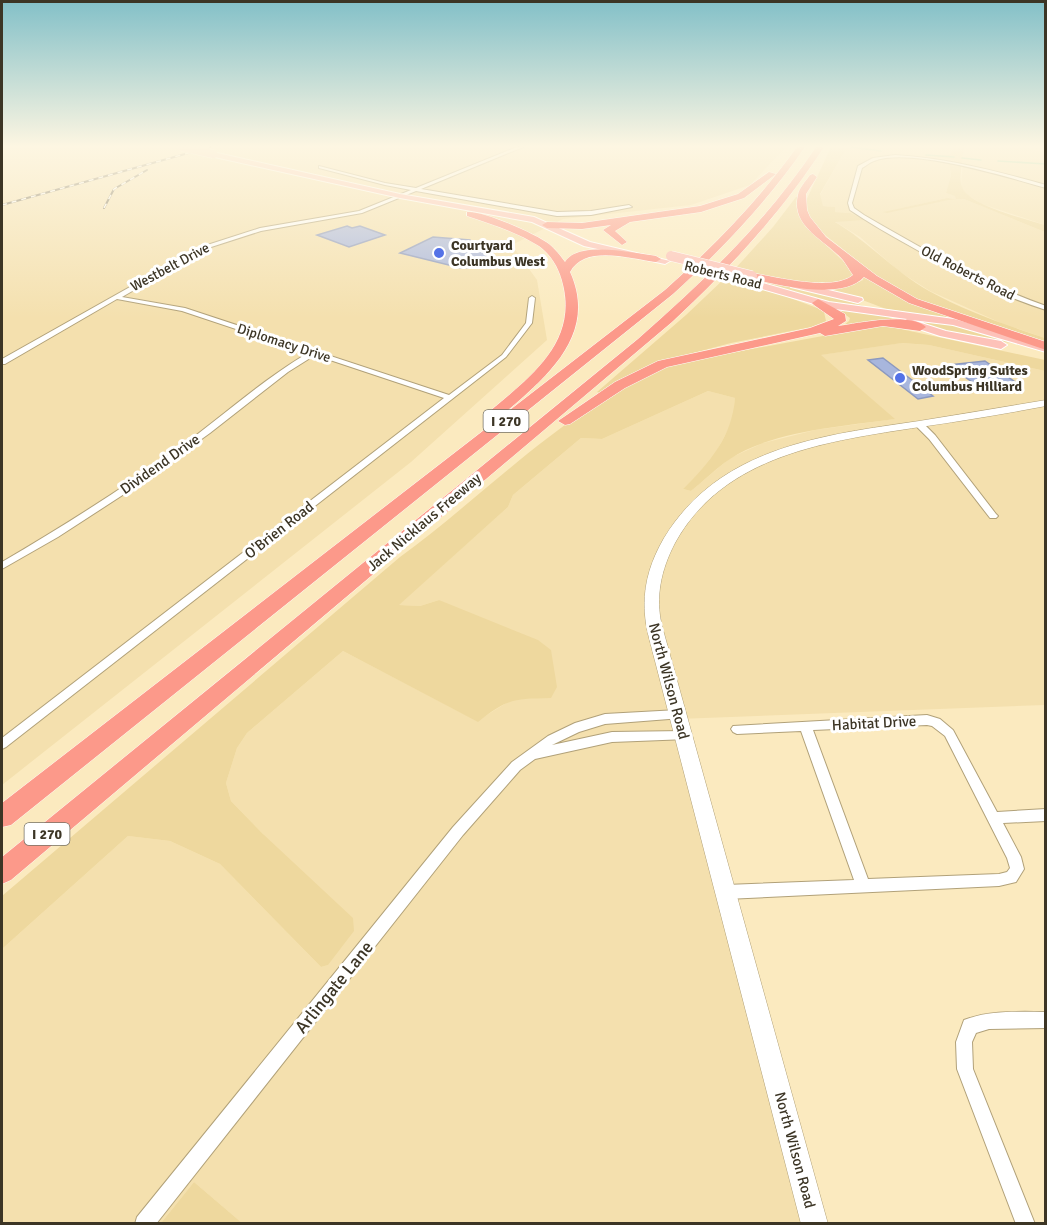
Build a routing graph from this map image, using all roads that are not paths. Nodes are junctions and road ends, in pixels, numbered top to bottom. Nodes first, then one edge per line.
1 (381, 204) edge
2 (432, 204) edge
3 (445, 204) edge
4 (503, 204) edge
5 (716, 204) edge
6 (758, 204) edge
7 (782, 204) edge
8 (802, 204) edge
9 (851, 204) edge
10 (629, 207) dead end
11 (470, 214) junction
12 (631, 220) junction
13 (547, 225) junction
14 (562, 232) junction
15 (622, 242) junction
16 (664, 259) junction
17 (848, 260) junction
18 (565, 271) junction
19 (748, 278) junction
20 (114, 297) junction
21 (532, 298) dead end
22 (818, 303) junction
23 (1046, 308) edge
24 (885, 312) junction
25 (920, 327) junction
26 (793, 336) junction
27 (1046, 347) edge
28 (313, 353) junction
29 (1046, 355) edge
30 (2, 362) edge
31 (451, 398) junction
32 (1046, 404) edge
33 (919, 424) junction
34 (993, 516) dead end
35 (383, 556) junction
36 (2, 566) edge
37 (262, 612) junction
38 (681, 726) junction
39 (807, 727) junction
40 (738, 729) dead end
41 (2, 744) edge
42 (530, 756) junction
43 (1046, 815) edge
44 (2, 817) edge
45 (994, 818) junction
46 (2, 872) edge
47 (863, 886) junction
48 (726, 892) junction
49 (1046, 1020) edge
50 (144, 1224) edge
51 (815, 1224) edge
52 (1026, 1224) edge

1 - 20 street, Westbelt Drive
2 - 11 main road, Roberts Road
3 - 13 main road, Roberts Road
4 - 10 street
5 - 12 highway
6 - 37 highway, Jack Nicklaus Freeway / I 270
7 - 35 highway, Jack Nicklaus Freeway / I 270
8 - 17 highway
9 - 23 street, Old Roberts Road
11 - 14 main road, Roberts Road
11 - 18 highway
12 - 13 highway
12 - 15 highway
13 - 14 main road, Roberts Road
14 - 15 main road, Roberts Road
14 - 16 main road, Roberts Road
15 - 16 main road, Roberts Road
16 - 18 highway
16 - 19 main road, Roberts Road
17 - 19 highway
17 - 27 highway
18 - 37 highway
19 - 22 main road, Roberts Road
19 - 24 main road, Roberts Road
20 - 28 street, Diplomacy Drive
20 - 30 street, Westbelt Drive
21 - 31 street, O'Brien Road
22 - 24 main road, Roberts Road
22 - 26 highway
24 - 25 main road, Roberts Road
24 - 27 main road, Roberts Road
25 - 26 highway
25 - 29 main road, Roberts Road
26 - 35 highway
28 - 31 street, Diplomacy Drive
28 - 36 street, Dividend Drive
31 - 41 street, O'Brien Road
32 - 33 main road, North Wilson Road
33 - 34 street
33 - 38 main road, North Wilson Road
35 - 46 highway, Jack Nicklaus Freeway / I 270
37 - 44 highway, Jack Nicklaus Freeway / I 270
38 - 42 street, Arlingate Lane
38 - 42 street, Arlingate Lane
38 - 48 main road, North Wilson Road
39 - 40 street, Habitat Drive
39 - 45 street, Habitat Drive
39 - 47 street, Habitat Drive
42 - 50 street, Arlingate Lane
43 - 45 street
45 - 47 street, Habitat Drive
47 - 48 street, Habitat Drive
48 - 51 main road, North Wilson Road
49 - 52 street

